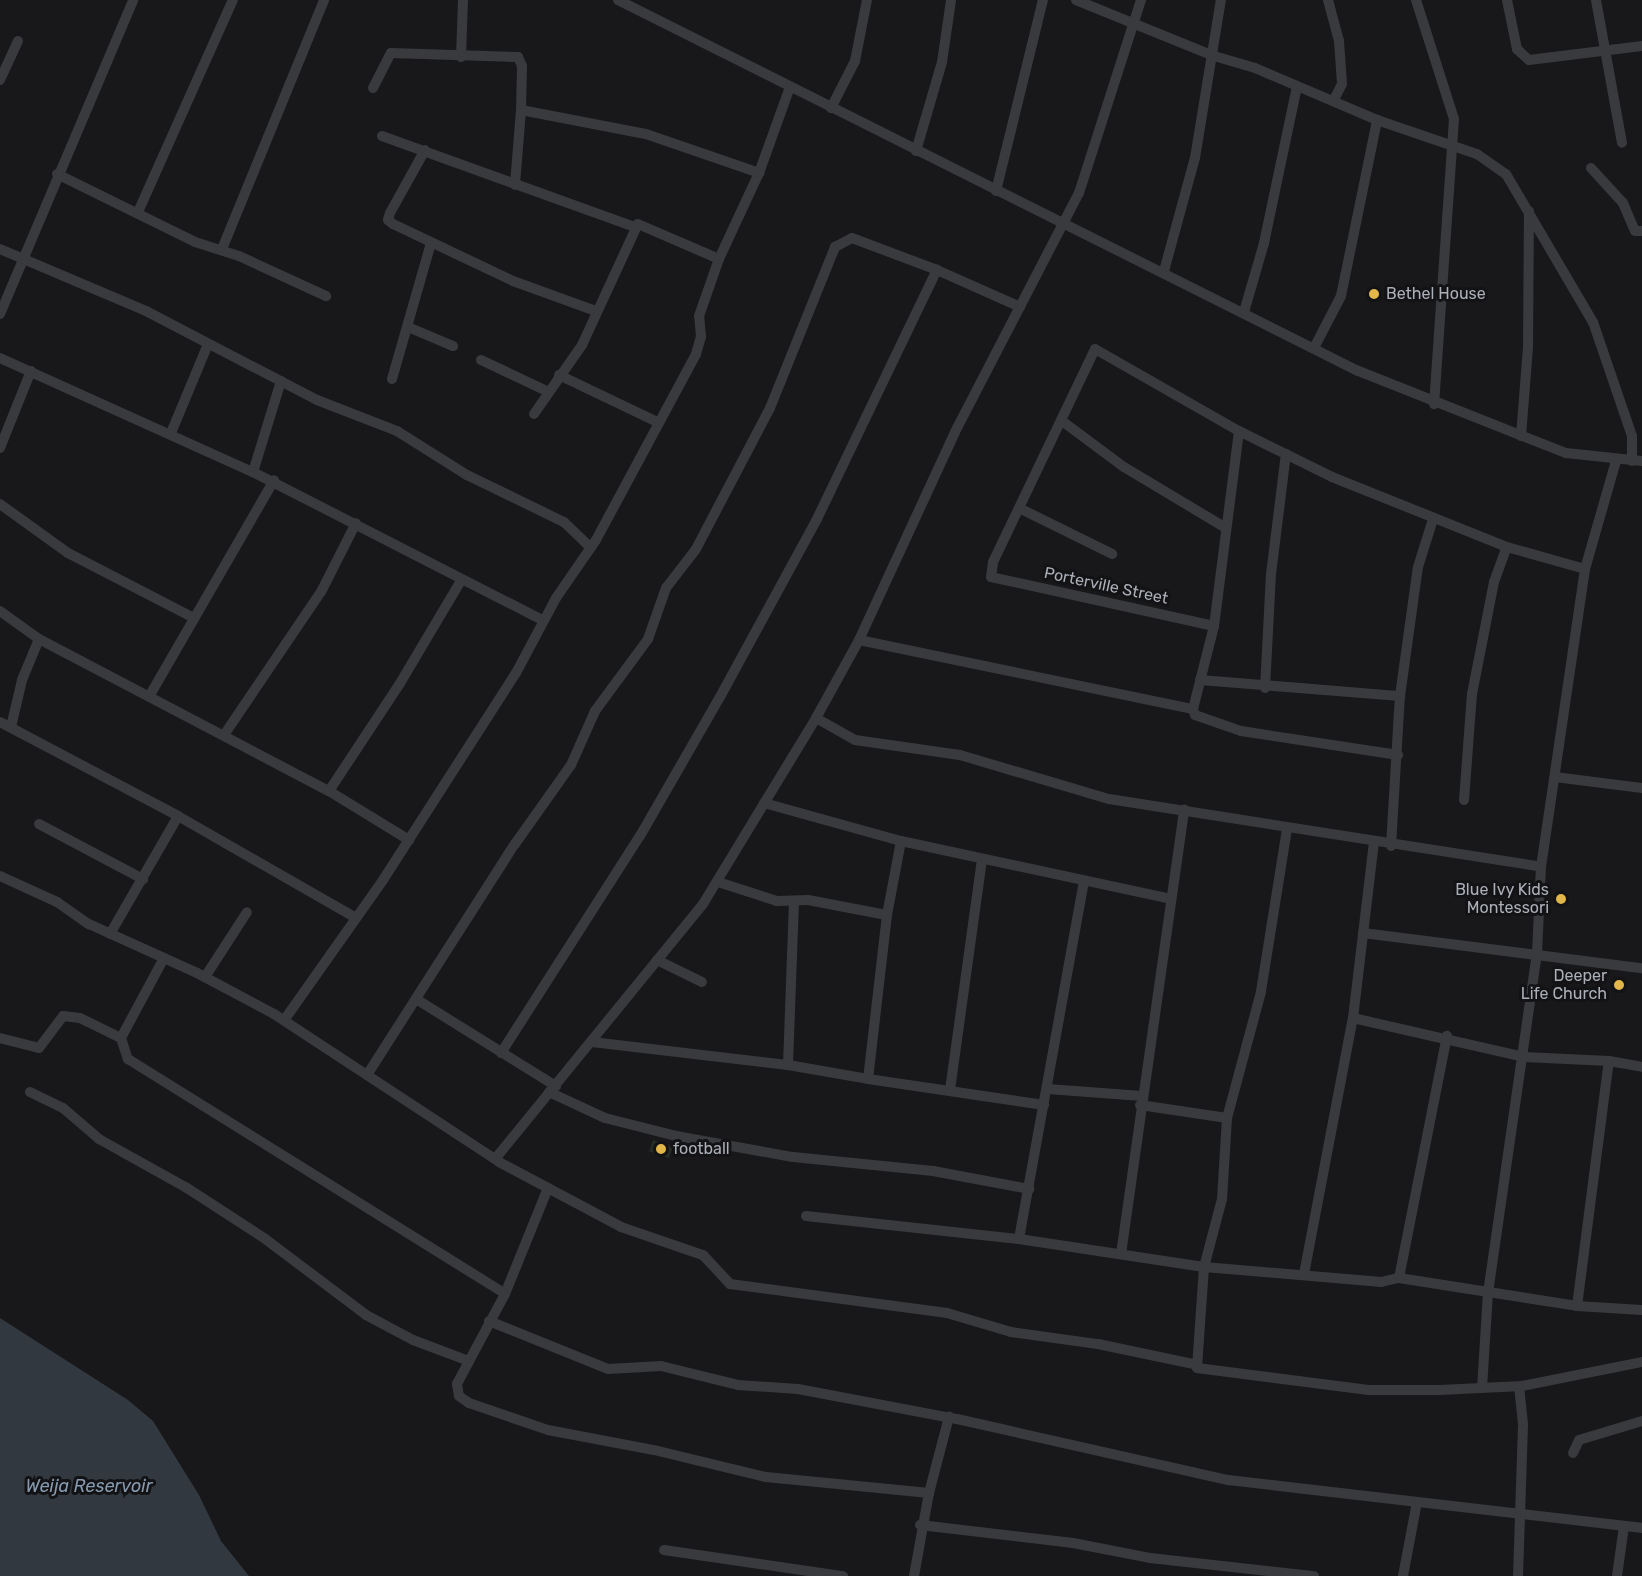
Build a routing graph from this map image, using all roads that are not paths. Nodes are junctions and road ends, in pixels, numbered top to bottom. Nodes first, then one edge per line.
1 (133, 0) edge
2 (233, 0) edge
3 (324, 0) edge
4 (463, 0) edge
5 (618, 0) edge
6 (867, 0) edge
7 (951, 0) edge
8 (1043, 0) edge
9 (1076, 0) edge
10 (1221, 0) edge
11 (1328, 0) edge
12 (1416, 0) edge
13 (1507, 0) edge
14 (1596, 0) edge
15 (1140, 1) edge
16 (1135, 23) junction
17 (18, 41) dead end
18 (1642, 46) edge
19 (1606, 52) junction
20 (1214, 56) junction
21 (461, 57) junction
22 (0, 80) edge
23 (1297, 86) junction
24 (790, 87) junction
25 (373, 88) dead end
26 (1334, 100) junction
27 (831, 108) junction
28 (521, 110) junction
29 (1377, 120) junction
30 (382, 136) dead end
31 (1622, 143) dead end
32 (1452, 147) junction
33 (425, 150) junction
34 (916, 151) junction
35 (1591, 168) dead end
36 (759, 173) junction
37 (57, 174) junction
38 (515, 185) junction
39 (996, 191) junction
40 (1529, 210) junction
41 (138, 212) junction
42 (1062, 224) junction
43 (635, 228) junction
44 (1642, 231) edge
45 (431, 243) junction
46 (0, 249) edge
47 (222, 249) junction
48 (718, 259) junction
49 (23, 260) junction
50 (937, 270) junction
51 (1164, 271) junction
52 (326, 296) dead end
53 (1020, 307) junction
54 (596, 311) junction
55 (1244, 312) junction
56 (0, 314) edge
57 (408, 327) junction
58 (208, 344) junction
59 (453, 346) dead end
60 (1314, 348) junction
61 (0, 358) edge
62 (481, 360) dead end
63 (31, 371) junction
64 (559, 375) junction
65 (392, 380) dead end
66 (281, 381) junction
67 (549, 392) junction
68 (1434, 404) junction
69 (534, 414) dead end
70 (1062, 421) junction
71 (657, 422) junction
72 (1239, 431) junction
73 (171, 434) junction
74 (1521, 436) junction
75 (0, 448) edge
76 (1286, 454) junction
77 (1616, 461) junction
78 (1637, 461) edge
79 (253, 472) junction
80 (274, 480) junction
81 (0, 504) edge
82 (1019, 508) junction
83 (1433, 519) junction
84 (356, 523) junction
85 (1226, 528) junction
86 (1508, 547) junction
87 (591, 548) junction
88 (1112, 554) dead end
89 (1585, 569) junction
90 (462, 579) junction
91 (0, 611) edge
92 (194, 618) junction
93 (542, 620) junction
94 (1214, 626) junction
95 (39, 639) junction
96 (859, 640) junction
97 (1200, 680) junction
98 (1265, 688) junction
99 (150, 695) junction
100 (1400, 696) junction
101 (1193, 709) junction
102 (816, 718) junction
103 (0, 722) edge
104 (11, 727) junction
105 (224, 735) junction
106 (1398, 756) junction
107 (1555, 777) junction
108 (1642, 788) edge
109 (329, 791) junction
110 (1464, 800) dead end
111 (765, 804) junction
112 (1184, 809) junction
113 (178, 816) junction
114 (39, 825) dead end
115 (1287, 829) junction
116 (409, 840) junction
117 (901, 841) junction
118 (1374, 843) junction
119 (1390, 846) junction
120 (982, 860) junction
121 (1540, 867) junction
122 (0, 876) edge
123 (143, 879) junction
124 (1084, 881) junction
125 (718, 882) junction
126 (1171, 899) junction
127 (794, 901) junction
128 (247, 912) dead end
129 (887, 915) junction
130 (356, 918) junction
131 (1363, 933) junction
132 (110, 934) junction
133 (1537, 954) junction
134 (164, 958) junction
135 (657, 960) junction
136 (1642, 968) edge
137 (205, 977) junction
138 (702, 982) dead end
139 (416, 999) junction
140 (1353, 1018) junction
141 (285, 1019) junction
142 (1447, 1036) junction
143 (0, 1038) edge
144 (122, 1038) junction
145 (592, 1041) junction
146 (501, 1053) junction
147 (1524, 1057) junction
148 (1609, 1061) junction
149 (788, 1065) junction
150 (1642, 1067) edge
151 (368, 1075) junction
152 (868, 1080) junction
153 (552, 1089) junction
154 (1048, 1089) junction
155 (950, 1090) junction
156 (30, 1092) dead end
157 (1141, 1100) junction
158 (1044, 1104) junction
159 (1227, 1118) junction
160 (495, 1159) junction
161 (548, 1188) junction
162 (1029, 1189) junction
163 (806, 1216) dead end
164 (1019, 1239) junction
165 (1122, 1254) junction
166 (1204, 1267) junction
167 (1304, 1274) junction
168 (1399, 1278) junction
169 (1488, 1293) junction
170 (505, 1294) junction
171 (1577, 1306) junction
172 (1642, 1310) edge
173 (489, 1321) junction
174 (469, 1361) junction
175 (1642, 1362) edge
176 (1194, 1364) junction
177 (1519, 1387) junction
178 (1482, 1388) junction
179 (949, 1417) junction
180 (1642, 1421) edge
181 (1573, 1453) dead end
182 (929, 1493) junction
183 (1417, 1502) junction
184 (1520, 1516) junction
185 (920, 1525) junction
186 (1624, 1526) junction
187 (1642, 1528) edge
188 (664, 1550) dead end
189 (843, 1576) edge
190 (914, 1576) edge
191 (1314, 1576) edge
192 (1403, 1576) edge
193 (1518, 1576) edge
194 (1617, 1576) edge

1 - 37 street
2 - 41 street
3 - 47 street
4 - 21 street
5 - 24 street
6 - 27 street
7 - 34 street
8 - 39 street
9 - 16 street
10 - 20 street
11 - 26 street
12 - 32 street
13 - 19 street
14 - 19 street
15 - 16 street
16 - 20 street
16 - 42 street
17 - 22 street
18 - 19 street
19 - 31 street
20 - 23 street
20 - 51 street
21 - 25 street
21 - 28 street
23 - 26 street
23 - 55 street
24 - 27 street
24 - 36 street
26 - 29 street
27 - 34 street
28 - 36 street
28 - 38 street
29 - 32 street
29 - 60 street
30 - 33 street
32 - 40 street
32 - 68 street
33 - 38 street
33 - 45 street
34 - 39 street
35 - 44 street
36 - 48 street
37 - 41 street
37 - 49 street
38 - 43 street
39 - 42 street
40 - 74 street
40 - 78 street
41 - 47 street
42 - 51 street
42 - 53 street
43 - 48 street
43 - 54 street
45 - 54 street
45 - 57 street
46 - 49 street
47 - 52 street
48 - 71 street
49 - 56 street
49 - 58 street
50 - 53 street
50 - 139 street
50 - 146 street
51 - 55 street
53 - 96 street
54 - 64 street
55 - 60 street
57 - 59 street
57 - 65 street
58 - 66 street
58 - 73 street
60 - 68 street
61 - 63 street
62 - 67 street
63 - 73 street
63 - 75 street
64 - 67 street
64 - 71 street
66 - 79 street
66 - 87 street
67 - 69 street
68 - 74 street
70 - 72 street
70 - 82 street
70 - 85 street
71 - 87 street
72 - 76 street
72 - 85 street
73 - 79 street
74 - 77 street
76 - 83 street
76 - 98 street
77 - 78 street
77 - 89 street
79 - 80 street
80 - 84 street
80 - 92 street
81 - 92 street
82 - 88 street
82 - 94 street, Porterville Street
83 - 86 street
83 - 100 street
84 - 90 street
84 - 105 street
85 - 94 street
86 - 89 street
86 - 110 street
87 - 93 street
89 - 107 street
90 - 93 street
90 - 109 street
91 - 95 street
92 - 99 street
93 - 116 street
94 - 97 street
95 - 99 street
95 - 104 street
96 - 101 street
96 - 102 street
97 - 98 street
97 - 101 street
98 - 100 street
99 - 105 street
100 - 106 street
101 - 106 street
102 - 111 street
102 - 112 street
103 - 104 street
104 - 113 street
105 - 109 street
106 - 119 street
107 - 108 street
107 - 121 street
109 - 116 street
111 - 117 street
111 - 125 street
112 - 115 street
112 - 126 street
113 - 123 street
113 - 130 street
114 - 123 street
115 - 118 street
115 - 159 street
116 - 130 street
117 - 120 street
117 - 129 street
118 - 119 street
118 - 131 street
119 - 121 street
120 - 124 street
120 - 155 street
121 - 133 street
122 - 132 street
123 - 132 street
124 - 126 street
124 - 154 street
125 - 127 street
125 - 135 street
126 - 157 street
127 - 129 street
127 - 149 street
128 - 137 street
129 - 152 street
130 - 141 street
131 - 133 street
131 - 140 street
132 - 134 street
133 - 136 street
133 - 147 street
134 - 137 street
134 - 144 street
135 - 138 street
135 - 145 street
137 - 141 street
139 - 146 street
139 - 151 street
140 - 142 street
140 - 167 street
141 - 151 street
142 - 147 street
142 - 168 street
143 - 144 street
144 - 170 street
145 - 149 street
145 - 153 street
146 - 153 street
147 - 148 street
147 - 169 street
148 - 150 street
148 - 171 street
149 - 152 street
151 - 160 street
152 - 155 street
153 - 160 street
153 - 162 street
154 - 157 street
154 - 158 street
155 - 158 street
156 - 174 street
157 - 159 street
157 - 165 street
158 - 162 street
159 - 166 street
160 - 161 street
161 - 170 street
161 - 176 street
162 - 164 street
163 - 164 street
164 - 165 street
165 - 166 street
166 - 167 street
166 - 176 street
167 - 168 street
168 - 169 street
169 - 171 street
169 - 178 street
170 - 173 street
171 - 172 street
173 - 174 street
173 - 179 street
174 - 182 street
175 - 177 street
176 - 178 street
177 - 178 street
177 - 184 street
179 - 182 street
179 - 183 street
180 - 181 street
182 - 185 street
183 - 184 street
183 - 192 street
184 - 186 street
184 - 193 street
185 - 190 street
185 - 191 street
186 - 187 street
186 - 194 street
188 - 189 street

